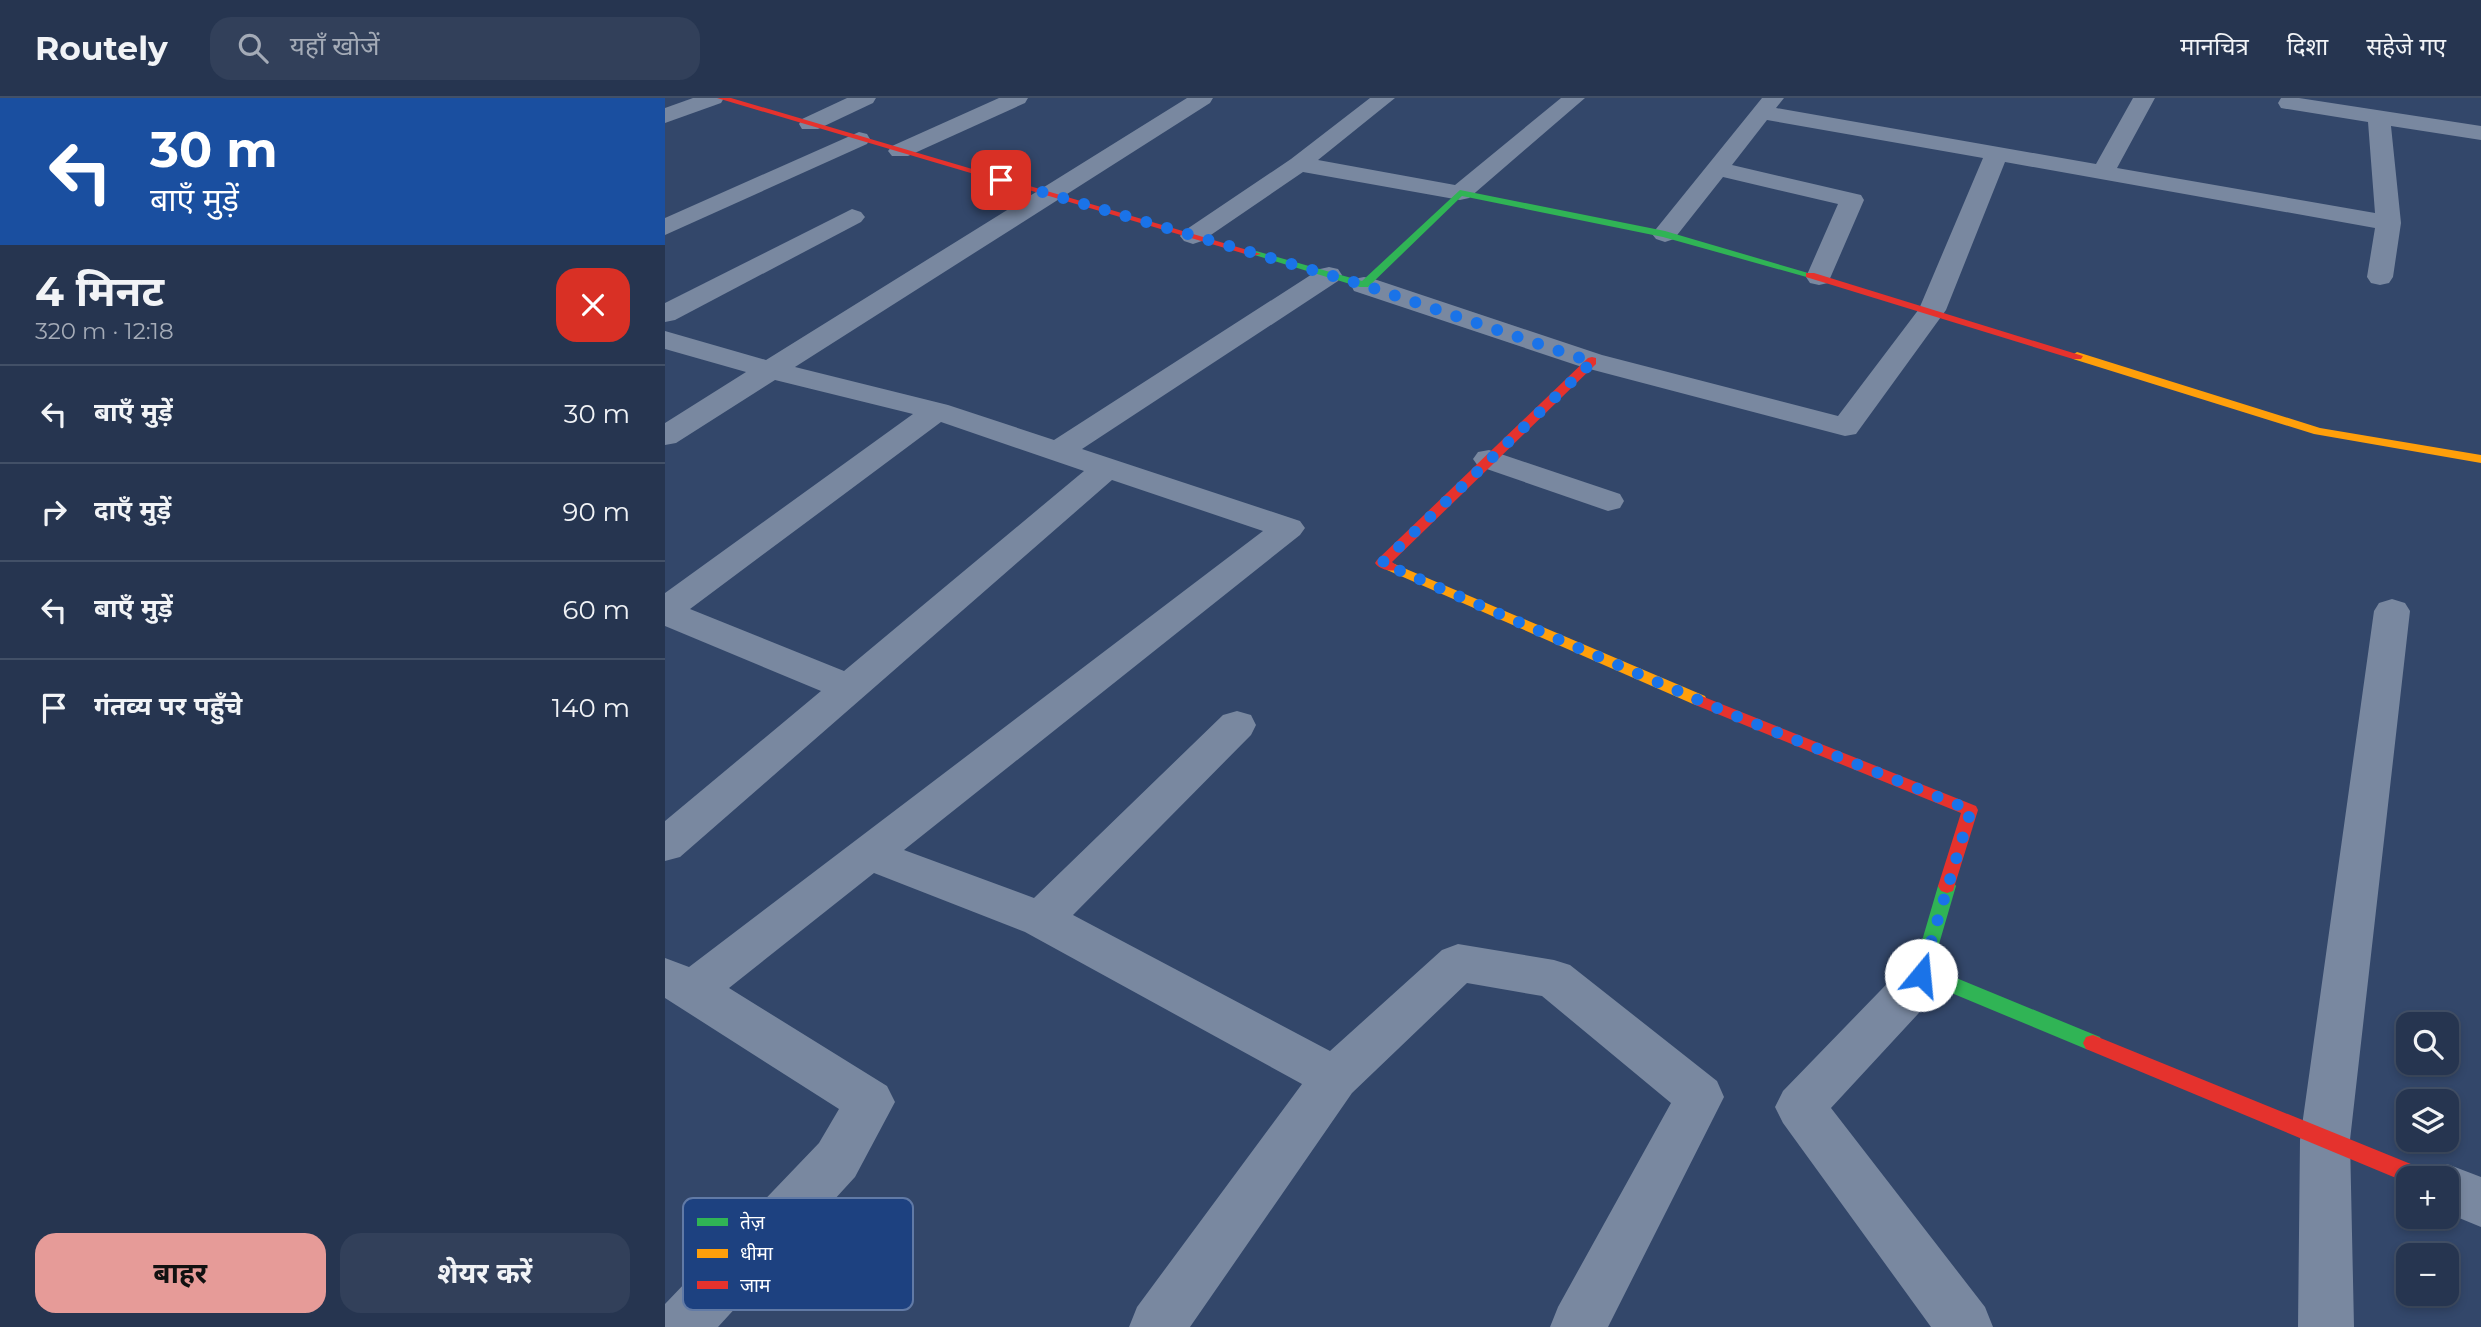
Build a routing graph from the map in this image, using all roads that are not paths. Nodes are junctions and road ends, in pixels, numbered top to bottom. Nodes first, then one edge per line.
1 (713, 98) edge
2 (721, 98) edge
3 (866, 98) edge
4 (1017, 98) edge
5 (1202, 98) edge
6 (1384, 98) edge
7 (1574, 98) edge
8 (2144, 98) edge
9 (2289, 103) dead end
10 (1767, 105) edge
11 (665, 116) edge
12 (2379, 117) junction
13 (810, 124) junction
14 (2481, 133) edge
15 (859, 139) junction
16 (900, 151) junction
17 (1997, 152) junction
18 (1299, 164) junction
19 (1716, 168) junction
20 (2103, 172) junction
21 (1460, 193) junction
22 (1052, 195) junction
23 (852, 217) dead end
24 (2388, 223) junction
25 (665, 227) edge
26 (1665, 234) junction
27 (1193, 236) junction
28 (1329, 275) junction
29 (1819, 277) junction
30 (2380, 277) dead end
31 (1364, 285) junction
32 (1932, 310) junction
33 (665, 313) edge
34 (665, 340) edge
35 (1592, 362) junction
36 (768, 369) junction
37 (937, 411) junction
38 (665, 436) edge
39 (1058, 451) junction
40 (1489, 459) junction
41 (2481, 459) edge
42 (1107, 468) junction
43 (1608, 501) dead end
44 (665, 611) edge
45 (2392, 611) dead end
46 (849, 688) junction
47 (1237, 725) dead end
48 (665, 845) edge
49 (869, 854) junction
50 (1041, 919) junction
51 (1926, 974) junction
52 (679, 983) edge
53 (1335, 1079) junction
54 (2325, 1140) junction
55 (2396, 1168) edge
56 (2459, 1193) edge
57 (802, 1198) edge
58 (2481, 1202) edge
59 (697, 1310) edge
60 (681, 1327) edge
61 (1157, 1327) edge
62 (1578, 1327) edge
63 (1965, 1327) edge
64 (2326, 1327) edge

1 - 11 street
2 - 13 street
3 - 13 street
4 - 16 street
5 - 22 street
6 - 18 street
7 - 21 street
8 - 20 street
9 - 12 street
10 - 17 street
10 - 19 street
12 - 14 street
12 - 24 street
13 - 15 street
15 - 16 street
15 - 25 street
16 - 22 street
17 - 20 street
17 - 32 street
18 - 21 street
18 - 27 street
19 - 26 street
19 - 29 street
20 - 24 street
21 - 26 street
21 - 31 street
22 - 27 street
22 - 36 street
23 - 33 street
24 - 30 street
26 - 29 street
27 - 28 street
28 - 31 street
28 - 39 street
29 - 32 street
31 - 35 street
32 - 35 street
32 - 41 street
34 - 36 street
35 - 40 street
36 - 37 street
36 - 38 street
37 - 39 street
37 - 44 street
39 - 42 street
40 - 43 street
40 - 51 street
42 - 46 street
42 - 49 street
44 - 46 street
45 - 54 street
46 - 48 street
47 - 50 street
49 - 50 street
49 - 52 street
50 - 53 street
51 - 54 street
51 - 63 street
52 - 57 street
53 - 61 street
53 - 62 street
54 - 55 street
54 - 64 street
56 - 58 street
59 - 60 street

